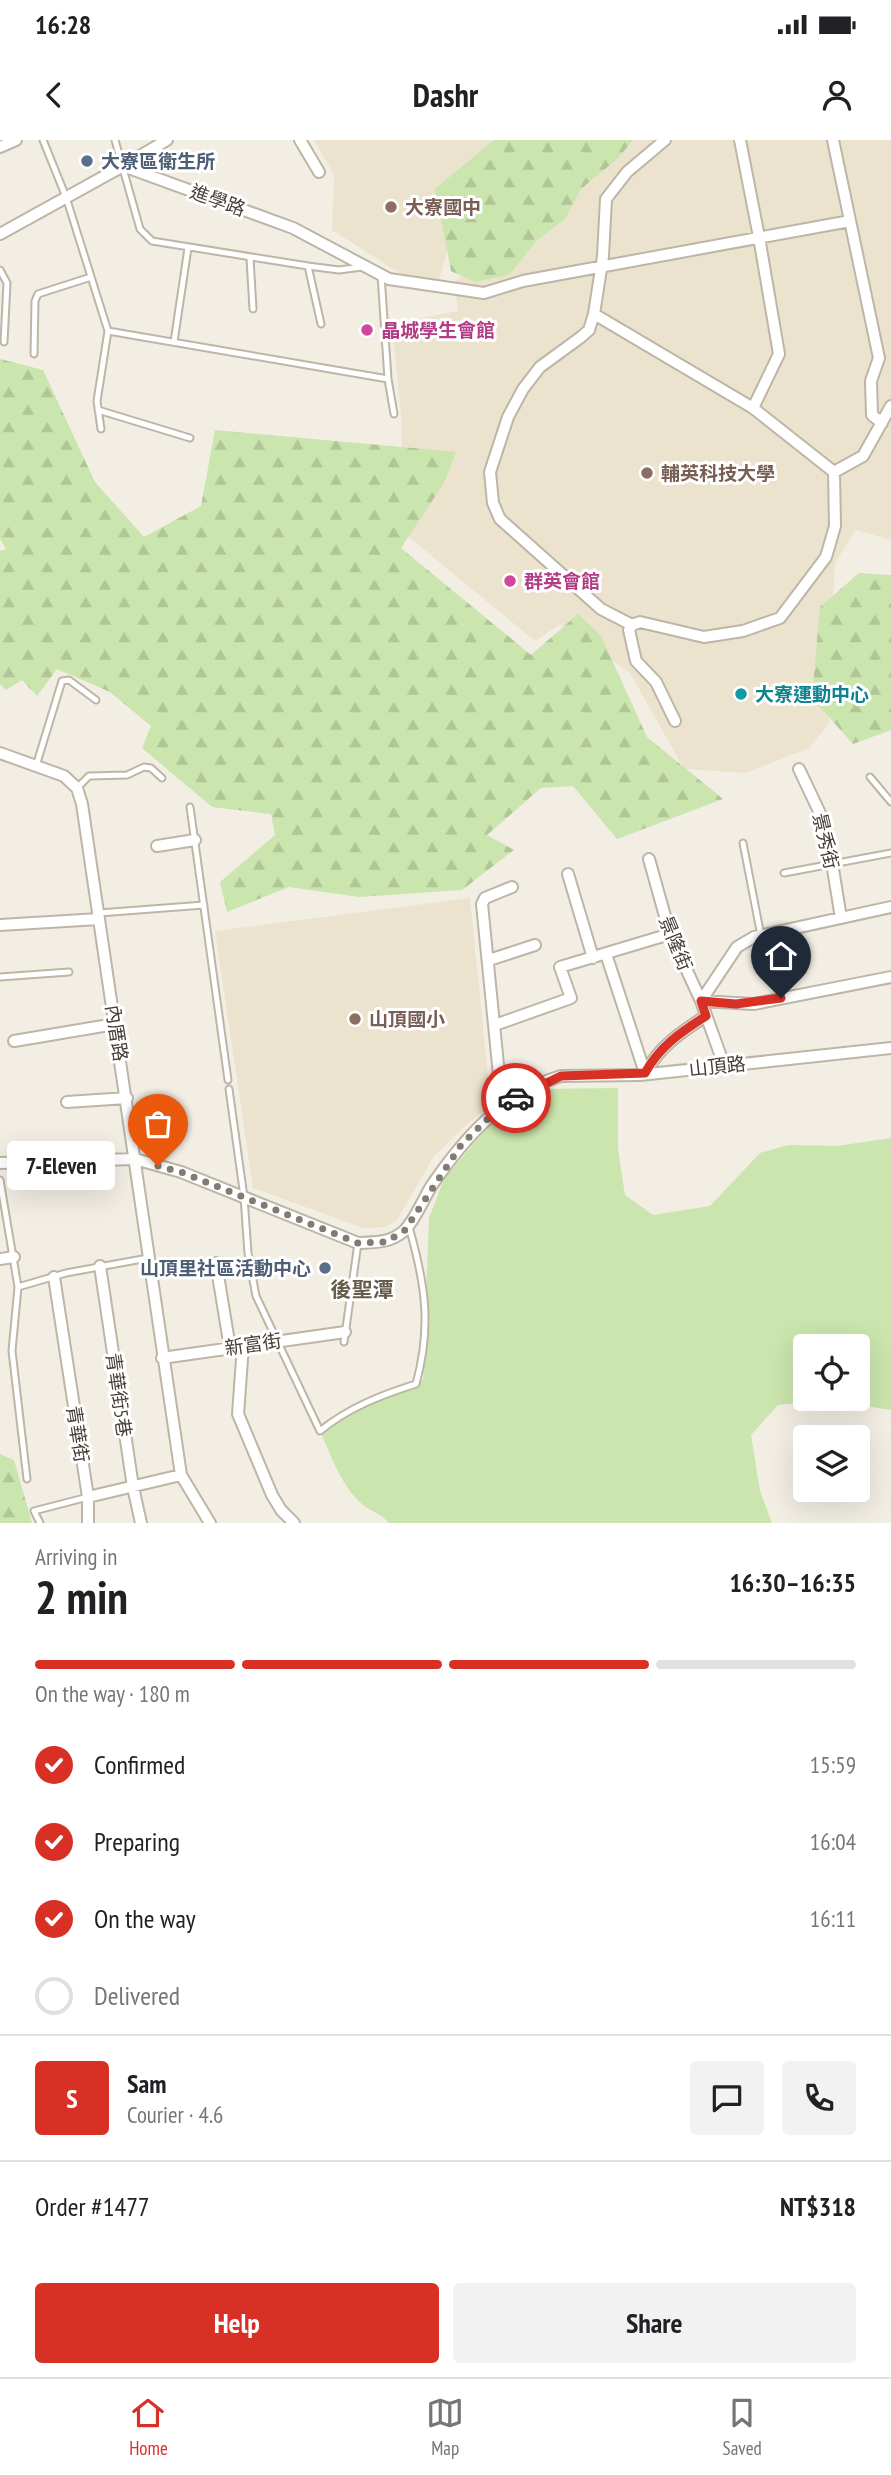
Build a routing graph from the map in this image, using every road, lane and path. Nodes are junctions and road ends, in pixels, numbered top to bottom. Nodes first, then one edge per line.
1 (16, 140) edge
2 (43, 140) edge
3 (115, 140) edge
4 (167, 140) edge
5 (300, 140) edge
6 (664, 140) edge
7 (740, 140) edge
8 (833, 140) edge
9 (0, 147) edge
10 (122, 166) junction
11 (319, 172) dead end
12 (65, 197) junction
13 (850, 221) junction
14 (0, 234) edge
15 (760, 237) junction
16 (188, 248) junction
17 (250, 258) junction
18 (308, 266) junction
19 (365, 266) junction
20 (601, 268) junction
21 (0, 270) edge
22 (382, 275) junction
23 (91, 277) junction
24 (253, 309) dead end
25 (593, 314) junction
26 (321, 324) dead end
27 (108, 331) junction
28 (4, 342) dead end
29 (174, 342) junction
30 (34, 354) dead end
31 (388, 379) junction
32 (891, 406) edge
33 (753, 408) junction
34 (98, 410) junction
35 (394, 414) dead end
36 (882, 423) junction
37 (100, 429) dead end
38 (190, 438) dead end
39 (834, 472) junction
40 (632, 625) junction
41 (96, 700) dead end
42 (675, 721) dead end
43 (0, 753) edge
44 (36, 766) junction
45 (799, 769) dead end
46 (870, 777) dead end
47 (162, 778) dead end
48 (77, 788) junction
49 (891, 802) edge
50 (190, 807) dead end
51 (195, 840) junction
52 (743, 844) dead end
53 (157, 846) dead end
54 (891, 853) edge
55 (649, 859) dead end
56 (832, 864) junction
57 (784, 873) dead end
58 (568, 874) dead end
59 (512, 887) dead end
60 (204, 905) junction
61 (891, 907) edge
62 (99, 916) junction
63 (841, 918) junction
64 (0, 925) edge
65 (670, 934) junction
66 (761, 936) junction
67 (535, 945) dead end
68 (606, 954) junction
69 (593, 958) junction
70 (489, 960) junction
71 (69, 972) dead end
72 (0, 976) edge
73 (891, 978) edge
74 (701, 1001) junction
75 (706, 1016) junction
76 (116, 1024) junction
77 (495, 1025) junction
78 (14, 1041) dead end
79 (891, 1048) edge
80 (724, 1065) junction
81 (645, 1073) junction
82 (228, 1080) dead end
83 (229, 1089) dead end
84 (127, 1098) junction
85 (67, 1102) dead end
86 (502, 1105) junction
87 (135, 1159) junction
88 (0, 1163) edge
89 (0, 1180) edge
90 (244, 1197) junction
91 (409, 1224) junction
92 (358, 1243) junction
93 (14, 1257) junction
94 (148, 1258) junction
95 (0, 1259) edge
96 (216, 1263) dead end
97 (100, 1266) junction
98 (54, 1277) junction
99 (18, 1287) junction
100 (344, 1337) joint
101 (279, 1341) junction
102 (243, 1346) junction
103 (230, 1348) junction
104 (162, 1358) junction
105 (181, 1475) junction
106 (27, 1479) dead end
107 (133, 1487) junction
108 (88, 1497) junction
109 (40, 1523) edge
110 (88, 1523) edge
111 (141, 1523) edge
112 (210, 1523) edge
113 (294, 1523) edge

1 - 9 street
2 - 12 lane
3 - 10 lane
4 - 10 street
5 - 11 street
6 - 20 street
7 - 15 street
8 - 13 street
10 - 12 street
10 - 16 lane
10 - 19 street, 進學路
12 - 14 street
12 - 23 lane
13 - 15 street, 進學路
13 - 36 street
15 - 20 street, 進學路
15 - 33 street
16 - 17 lane
16 - 29 lane
17 - 18 lane
17 - 24 lane
18 - 19 lane
18 - 26 lane
19 - 22 street, 進學路
20 - 22 street, 進學路
20 - 25 street
21 - 28 lane
22 - 31 lane
23 - 27 lane
23 - 30 lane
25 - 33 street
25 - 40 street
27 - 29 lane
27 - 34 lane
29 - 31 lane
31 - 35 lane
32 - 36 street
33 - 39 street
34 - 37 lane
34 - 38 lane
36 - 39 street
39 - 40 street
40 - 42 street
41 - 44 lane
43 - 44 street
44 - 48 street
45 - 56 street, 景秀街
46 - 49 lane
47 - 48 lane
48 - 62 street, 內厝路
50 - 51 lane
51 - 53 street
51 - 60 lane
52 - 66 lane
54 - 56 lane
55 - 65 street, 景隆街
56 - 57 lane
56 - 63 street, 景秀街
58 - 69 street
59 - 70 street
60 - 62 lane
60 - 82 lane
61 - 63 street
62 - 64 street
62 - 76 street, 內厝路
63 - 66 street
65 - 68 street
65 - 74 street, 景隆街
66 - 74 street
67 - 70 street
68 - 69 street
68 - 81 street
69 - 77 street
70 - 77 street
71 - 72 lane
73 - 74 street
74 - 75 street, 景隆街
75 - 80 street, 景隆街
75 - 81 street
76 - 78 street
76 - 84 street, 內厝路
77 - 86 street
79 - 80 street, 山頂路
80 - 81 street, 山頂路
81 - 86 street, 山頂路
83 - 90 lane
84 - 85 street
84 - 87 street, 內厝路
86 - 91 street, 山頂路
87 - 88 street, 山頂路
87 - 90 street, 山頂路
87 - 94 street, 內厝路
89 - 93 lane
90 - 92 street, 山頂路
90 - 101 lane
91 - 92 street, 山頂路
91 - 101 lane
92 - 100 lane
93 - 95 street
93 - 99 lane
94 - 97 lane
94 - 104 street, 內厝路
96 - 103 street
97 - 98 lane
97 - 107 street, 青華街5巷
98 - 99 lane
98 - 108 street, 青華街
99 - 106 lane
100 - 101 street, 新富街
101 - 102 street, 新富街
102 - 103 street, 新富街
102 - 113 street
103 - 104 street, 新富街
104 - 105 street, 內厝路
105 - 107 street
105 - 112 street, 內厝路
107 - 108 street
107 - 111 street, 青華街5巷
108 - 109 lane
108 - 110 street, 青華街

